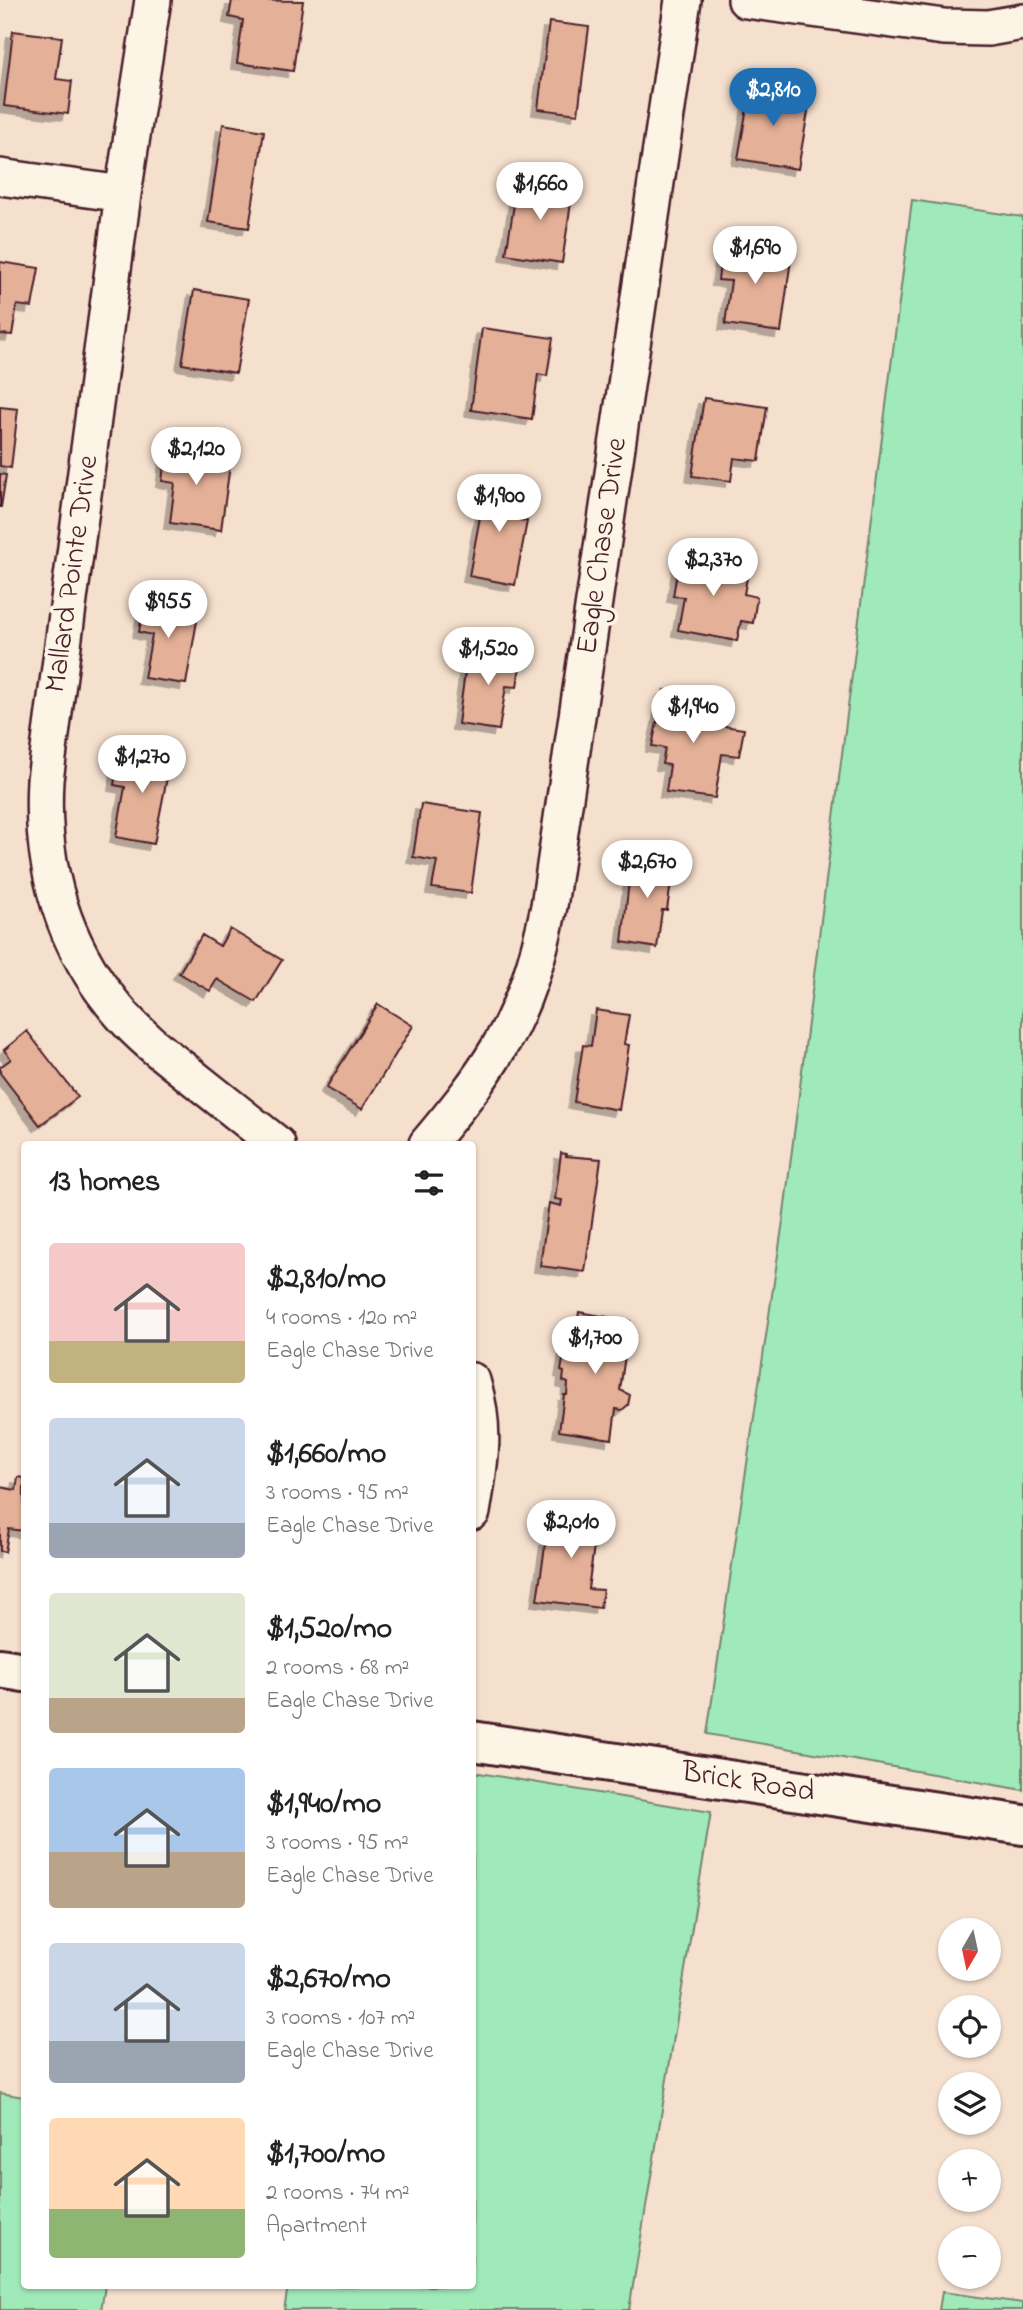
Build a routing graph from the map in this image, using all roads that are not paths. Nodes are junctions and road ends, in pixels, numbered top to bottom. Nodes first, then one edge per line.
1 (153, 0) edge
2 (683, 0) edge
3 (746, 0) edge
4 (1023, 22) edge
5 (0, 177) edge
6 (123, 194) junction
7 (273, 1141) edge
8 (429, 1141) edge
9 (476, 1394) edge
10 (476, 1489) edge
11 (0, 1668) edge
12 (21, 1672) edge
13 (476, 1742) edge
14 (1023, 1825) edge

1 - 6 street, Mallard Pointe Drive
2 - 8 street, Eagle Chase Drive
3 - 4 street
5 - 6 street
6 - 7 street, Mallard Pointe Drive
9 - 10 street
11 - 12 street
13 - 14 street, Brick Road

